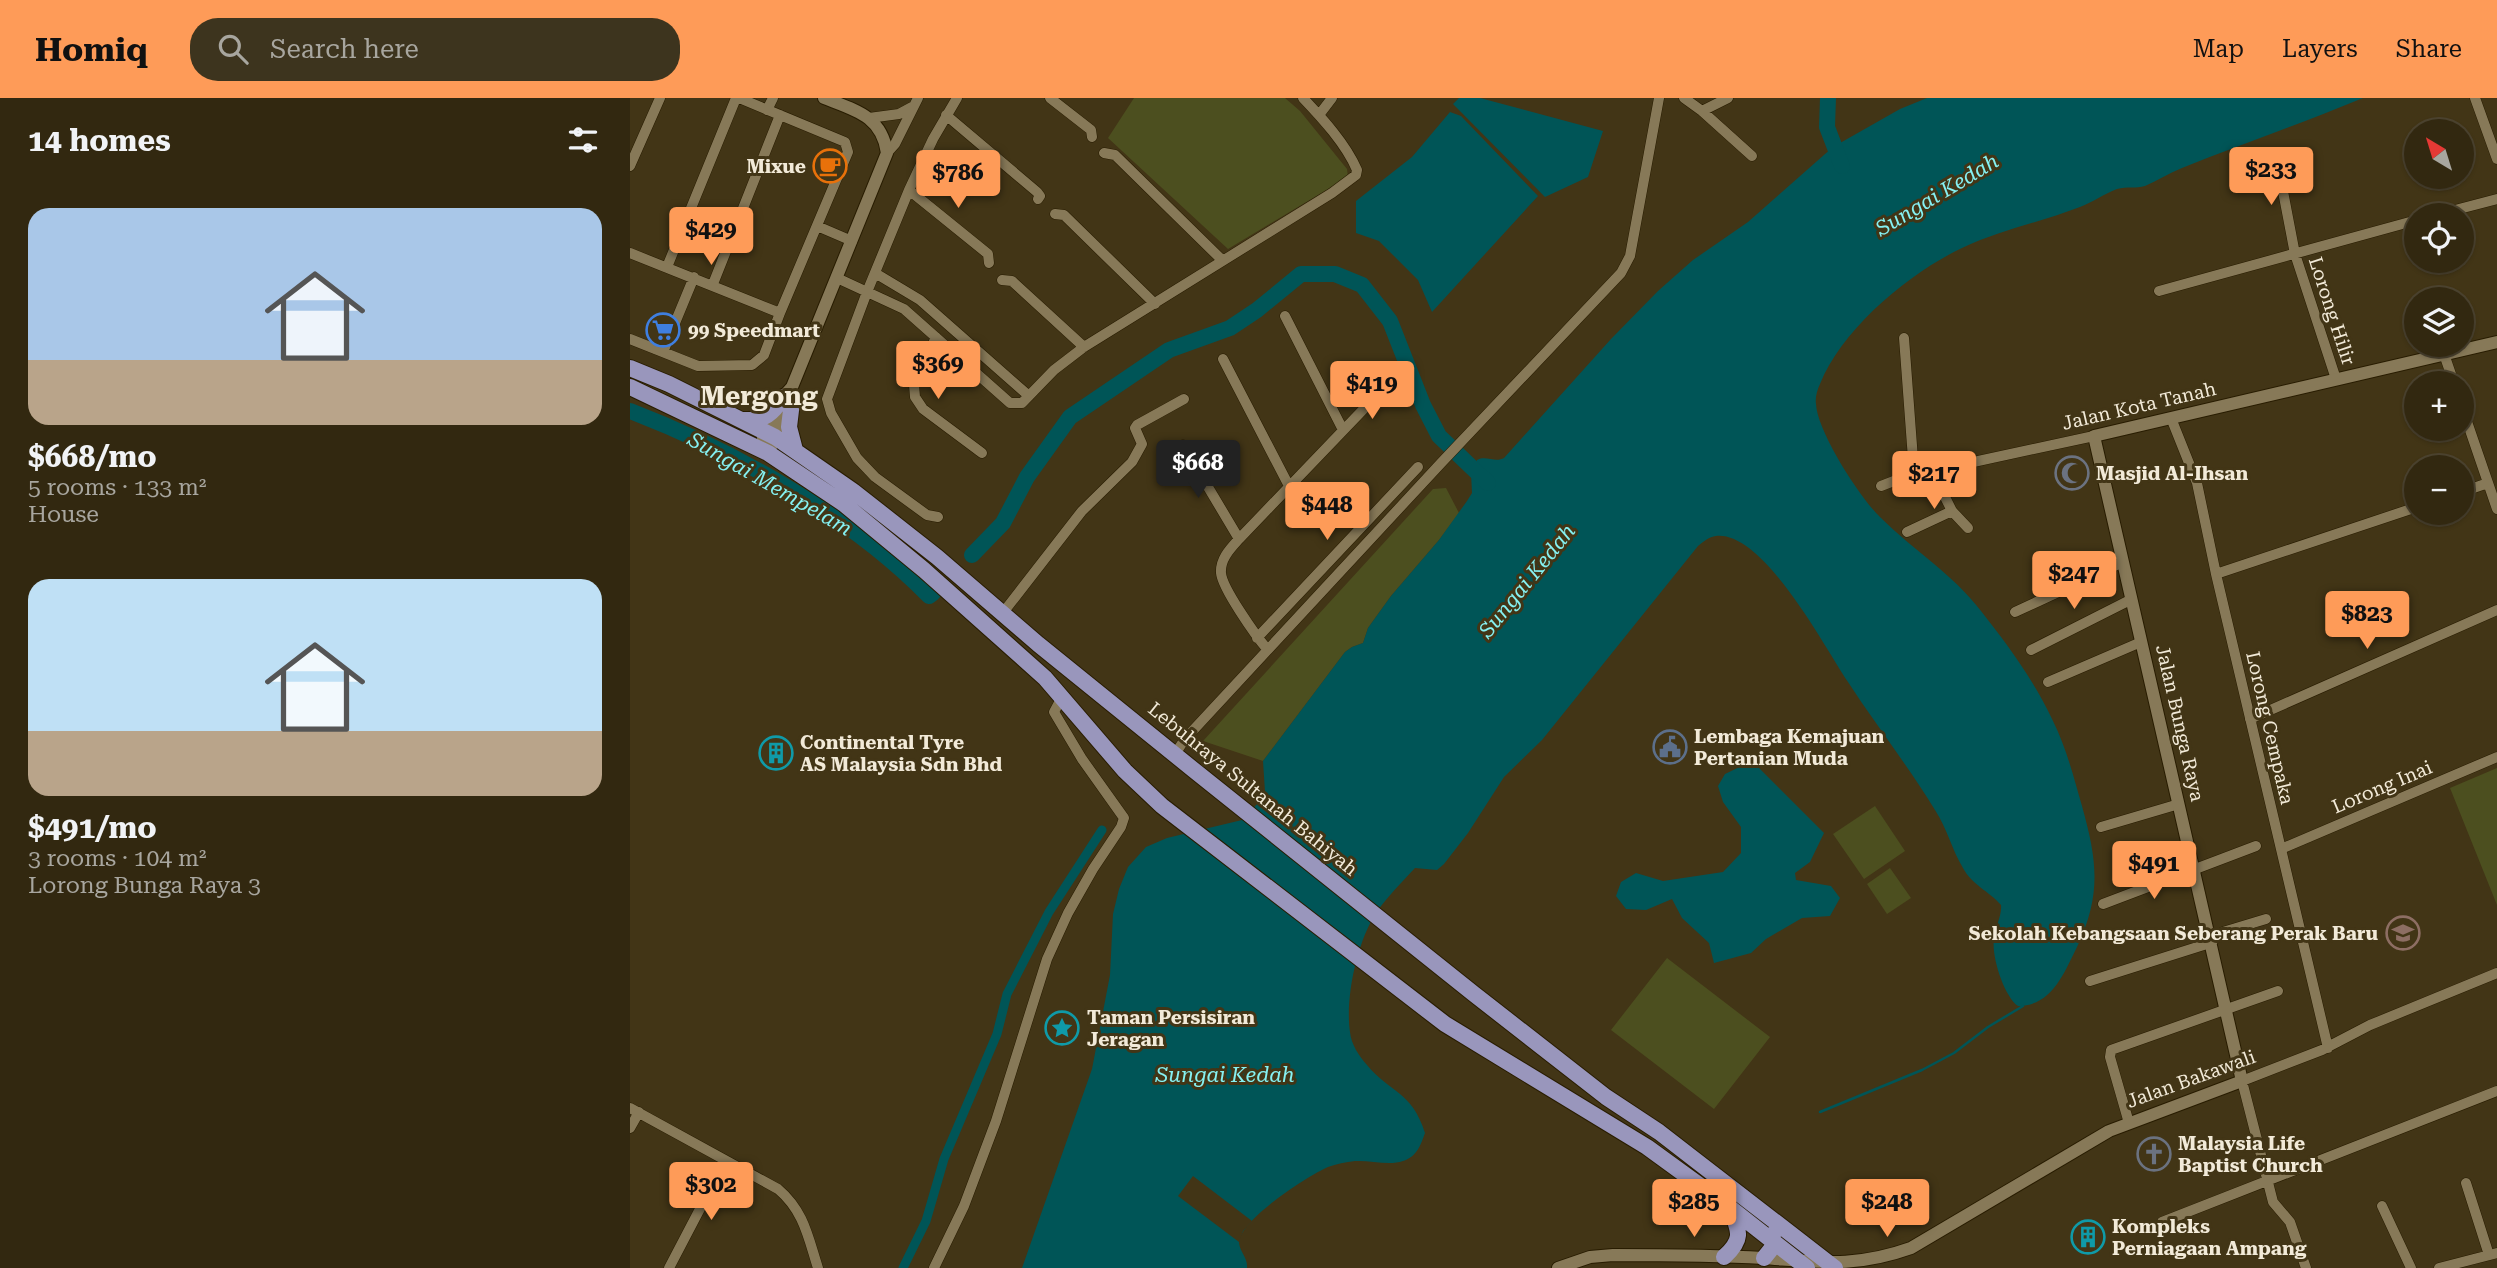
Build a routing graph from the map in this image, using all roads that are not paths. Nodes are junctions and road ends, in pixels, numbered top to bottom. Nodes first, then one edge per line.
1 (660, 98) edge
2 (738, 98) edge
3 (773, 98) edge
4 (824, 98) edge
5 (957, 98) edge
6 (1050, 98) edge
7 (1303, 98) edge
8 (1332, 98) edge
9 (1659, 98) edge
10 (1684, 98) edge
11 (1728, 98) edge
12 (2475, 98) edge
13 (915, 102) edge
14 (767, 110) junction
15 (1702, 111) junction
16 (780, 115) junction
17 (946, 115) junction
18 (1319, 115) junction
19 (869, 118) junction
20 (1092, 137) dead end
21 (887, 153) junction
22 (1104, 153) dead end
23 (2276, 155) dead end
24 (1752, 156) dead end
25 (2497, 159) edge
26 (630, 166) edge
27 (909, 191) junction
28 (1038, 199) dead end
29 (2497, 199) edge
30 (2474, 205) edge
31 (1055, 214) dead end
32 (2404, 224) edge
33 (817, 226) junction
34 (852, 241) junction
35 (630, 253) edge
36 (2295, 254) junction
37 (988, 258) dead end
38 (1222, 260) junction
39 (667, 267) junction
40 (875, 273) junction
41 (694, 277) junction
42 (837, 278) junction
43 (1002, 280) dead end
44 (713, 284) junction
45 (2159, 291) dead end
46 (867, 292) junction
47 (1155, 304) junction
48 (780, 313) junction
49 (1285, 316) dead end
50 (936, 337) junction
51 (1904, 338) dead end
52 (630, 339) edge
53 (2497, 342) edge
54 (1084, 346) junction
55 (2474, 347) edge
56 (663, 352) junction
57 (2431, 357) edge
58 (1223, 359) dead end
59 (630, 368) edge
60 (2336, 379) junction
61 (630, 387) edge
62 (1380, 391) dead end
63 (789, 395) junction
64 (1029, 396) junction
65 (1184, 399) dead end
66 (2171, 418) junction
67 (744, 420) junction
68 (1343, 430) junction
69 (771, 435) junction
70 (2094, 436) junction
71 (2474, 441) edge
72 (1183, 445) dead end
73 (763, 450) junction
74 (795, 450) junction
75 (982, 453) dead end
76 (1418, 467) dead end
77 (1927, 471) junction
78 (2488, 483) junction
79 (1289, 486) junction
80 (1881, 486) dead end
81 (2474, 488) edge
82 (2497, 509) edge
83 (1952, 511) junction
84 (2404, 511) edge
85 (938, 517) dead end
86 (1968, 528) dead end
87 (1907, 531) dead end
88 (1239, 539) junction
89 (2123, 562) junction
90 (2216, 574) junction
91 (2132, 599) junction
92 (2497, 610) edge
93 (2015, 612) dead end
94 (1002, 614) junction
95 (1257, 638) junction
96 (2141, 642) junction
97 (1267, 649) junction
98 (2031, 650) dead end
99 (2048, 682) dead end
100 (1062, 697) junction
101 (2250, 719) junction
102 (1175, 754) junction
103 (2497, 757) edge
104 (2179, 804) junction
105 (2101, 827) dead end
106 (2256, 846) dead end
107 (2281, 849) junction
108 (2194, 869) junction
109 (2103, 904) dead end
110 (2266, 919) dead end
111 (2210, 943) junction
112 (2497, 973) edge
113 (2090, 981) dead end
114 (2278, 991) dead end
115 (2226, 1011) junction
116 (2328, 1048) junction
117 (2242, 1081) junction
118 (2497, 1091) edge
119 (634, 1110) edge
120 (2129, 1123) junction
121 (630, 1128) edge
122 (725, 1161) junction
123 (2267, 1181) junction
124 (2466, 1183) dead end
125 (1728, 1206) junction
126 (2382, 1206) dead end
127 (1767, 1216) junction
128 (2162, 1222) dead end
129 (1774, 1242) junction
130 (2493, 1254) edge
131 (1724, 1257) junction
132 (1764, 1258) junction
133 (1803, 1265) edge
134 (1832, 1266) edge
135 (669, 1268) edge
136 (818, 1268) edge
137 (934, 1268) edge
138 (1558, 1268) edge
139 (2306, 1268) edge
140 (2411, 1268) edge
141 (2439, 1268) edge

1 - 26 street
2 - 14 street
2 - 39 street
3 - 14 street
4 - 19 street
5 - 17 street
6 - 20 street
7 - 18 street
8 - 18 street
9 - 97 street
10 - 15 street
11 - 15 street
12 - 25 street
13 - 19 street
13 - 21 street
14 - 16 street
15 - 24 street
16 - 33 street
16 - 44 street
17 - 27 street
17 - 28 street
18 - 38 street
19 - 21 street
21 - 34 street
22 - 38 street
23 - 36 street, Lorong Hilir
27 - 37 street
27 - 40 street
29 - 30 street
31 - 47 street
32 - 36 street
33 - 34 street
33 - 48 street
34 - 42 street
35 - 39 street
36 - 45 street
36 - 60 street, Lorong Hilir
38 - 47 street
39 - 41 street
40 - 46 street
40 - 64 street
41 - 44 street
41 - 56 street
42 - 46 street
42 - 63 street
43 - 54 street
44 - 48 street
46 - 50 street
46 - 85 street
47 - 54 street
48 - 56 street
49 - 68 street
50 - 64 street
50 - 75 street
51 - 77 street
52 - 56 street
53 - 55 street, Jalan Kota Tanah
54 - 64 street
57 - 60 street, Jalan Kota Tanah
58 - 79 street
59 - 67 main road, Lebuhraya Sultanah Bahiyah
60 - 66 street, Jalan Kota Tanah
61 - 73 main road
62 - 68 street
63 - 67 main road
63 - 69 street
63 - 74 main road
65 - 94 street
66 - 70 street, Jalan Kota Tanah
66 - 90 street, Lorong Cempaka
67 - 69 main road, Lebuhraya Sultanah Bahiyah
68 - 79 street
69 - 73 street
69 - 74 main road, Lebuhraya Sultanah Bahiyah
70 - 77 street, Jalan Kota Tanah
70 - 89 street, Jalan Bunga Raya
71 - 78 street
72 - 88 street
73 - 100 main road
74 - 94 main road, Lebuhraya Sultanah Bahiyah
76 - 95 street
77 - 80 street, Jalan Kota Tanah
77 - 83 street
78 - 81 street
78 - 82 street
79 - 88 street
83 - 86 street
83 - 87 street
84 - 90 street
88 - 95 street
89 - 91 street, Jalan Bunga Raya
89 - 93 street
90 - 101 street, Lorong Cempaka
91 - 96 street, Jalan Bunga Raya
91 - 98 street
92 - 101 street
94 - 102 main road, Lebuhraya Sultanah Bahiyah
95 - 97 street
96 - 99 street
96 - 104 street, Jalan Bunga Raya
97 - 102 street
100 - 125 main road
100 - 137 street
101 - 107 street, Lorong Cempaka
102 - 127 main road, Lebuhraya Sultanah Bahiyah
103 - 107 street, Lorong Inai
104 - 105 street
104 - 108 street, Jalan Bunga Raya
106 - 108 street
107 - 116 street, Lorong Cempaka
108 - 109 street
108 - 111 street, Jalan Bunga Raya
110 - 111 street
111 - 113 street
111 - 115 street, Jalan Bunga Raya
112 - 116 street, Jalan Bakawali
114 - 115 street
115 - 117 street, Jalan Bunga Raya
115 - 120 street
116 - 117 street, Jalan Bakawali
117 - 120 street, Jalan Bakawali
117 - 123 street, Jalan Bunga Raya
118 - 123 street
119 - 121 street
119 - 122 street
120 - 134 street, Jalan Bakawali
122 - 135 street
122 - 136 street
123 - 128 street
123 - 139 street, Jalan Bunga Raya
124 - 130 street
125 - 129 main road
125 - 131 main road
126 - 140 street
127 - 129 main road
127 - 134 main road, Lebuhraya Sultanah Bahiyah
129 - 132 main road
129 - 133 main road
130 - 141 street
131 - 132 street, Jalan Bakawali
131 - 138 street, Jalan Bakawali
132 - 133 street, Jalan Bakawali
133 - 134 street, Jalan Bakawali

